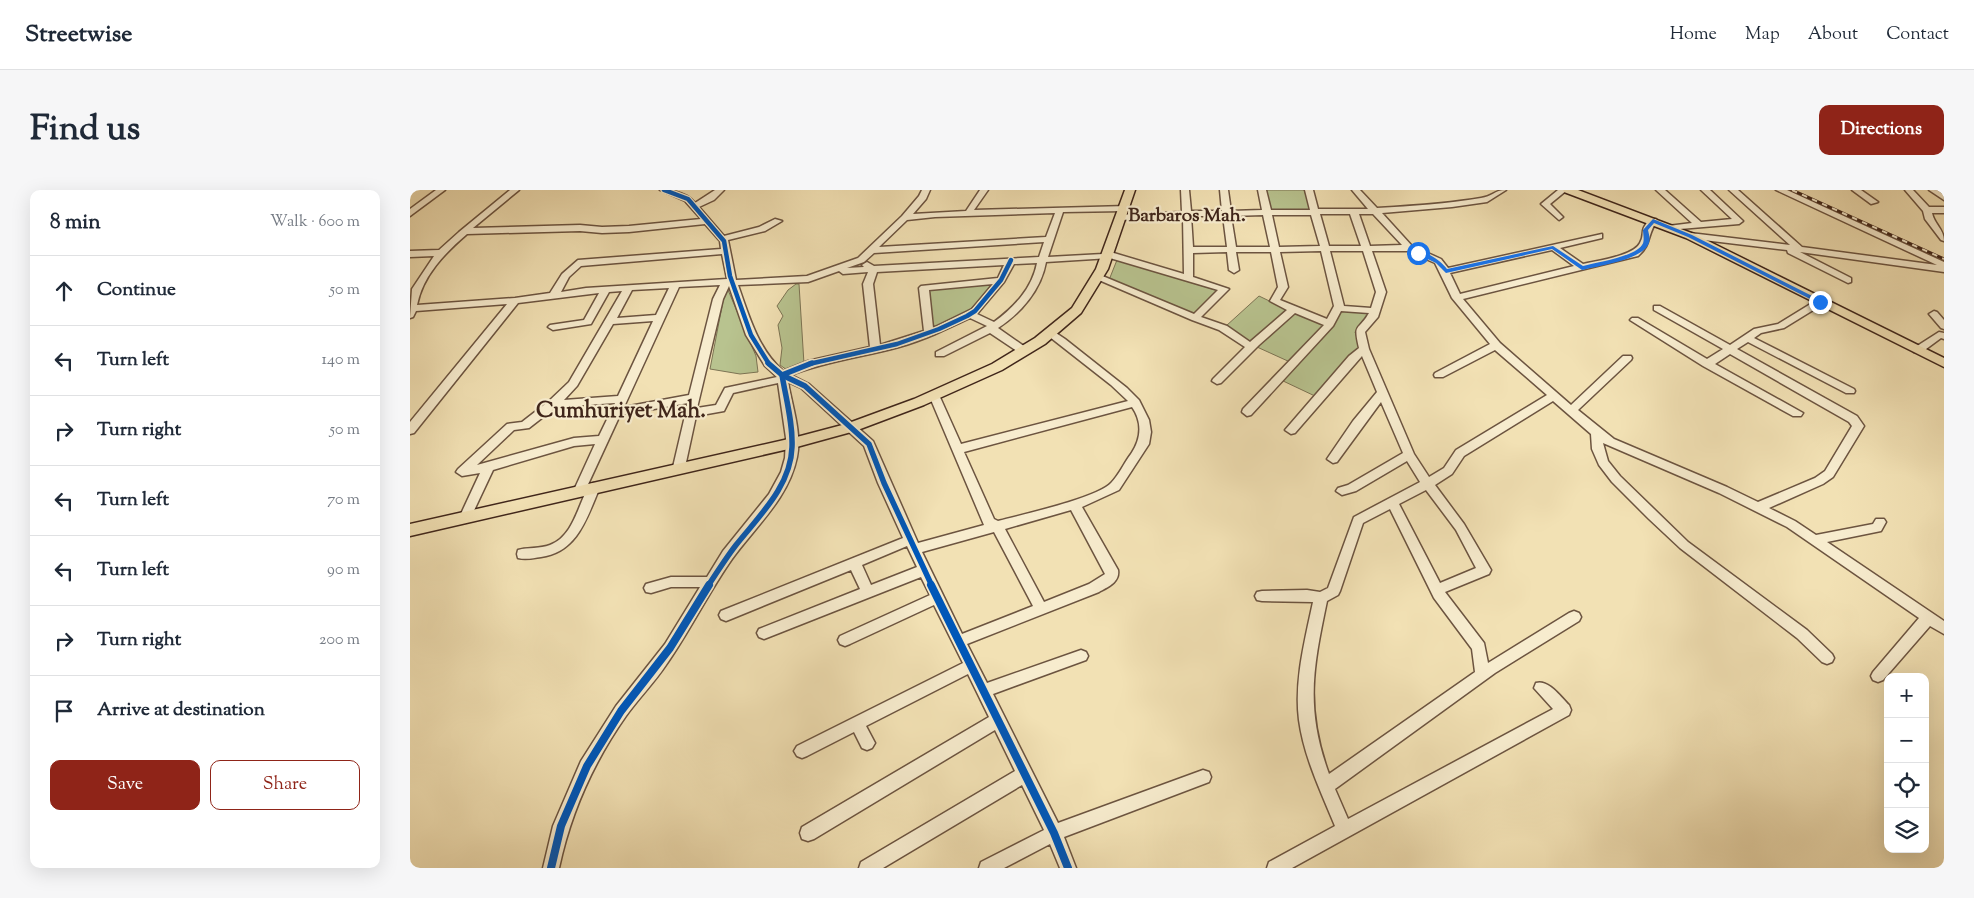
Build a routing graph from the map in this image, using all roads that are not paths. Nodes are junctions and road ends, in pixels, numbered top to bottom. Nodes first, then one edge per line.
1 (441, 190) edge
2 (515, 190) edge
3 (664, 190) edge
4 (720, 190) edge
5 (926, 190) edge
6 (984, 190) edge
7 (1130, 190) edge
8 (1185, 190) edge
9 (1224, 190) edge
10 (1262, 190) edge
11 (1309, 190) edge
12 (1356, 190) edge
13 (1502, 190) edge
14 (1563, 190) edge
15 (1568, 190) edge
16 (1660, 190) edge
17 (1705, 190) edge
18 (1733, 190) edge
19 (1780, 190) edge
20 (1856, 190) edge
21 (1909, 190) edge
22 (1933, 190) edge
23 (433, 196) junction
24 (1944, 198) edge
25 (410, 202) edge
26 (1874, 202) dead end
27 (695, 206) junction
28 (1060, 210) junction
29 (1927, 210) junction
30 (1944, 210) edge
31 (1315, 212) junction
32 (1354, 212) junction
33 (1374, 212) junction
34 (410, 213) edge
35 (968, 213) junction
36 (1122, 213) junction
37 (1227, 213) junction
38 (1266, 213) junction
39 (1187, 214) junction
40 (1559, 217) dead end
41 (905, 218) junction
42 (708, 221) junction
43 (778, 221) dead end
44 (1653, 221) junction
45 (1698, 224) junction
46 (1671, 228) junction
47 (466, 231) junction
48 (1598, 236) dead end
49 (1690, 236) junction
50 (1944, 238) edge
51 (1050, 239) junction
52 (724, 245) junction
53 (1553, 247) junction
54 (1782, 247) junction
55 (1409, 248) junction
56 (1325, 249) junction
57 (1366, 249) junction
58 (1799, 249) junction
59 (873, 250) junction
60 (1189, 250) junction
61 (1232, 250) junction
62 (1274, 250) junction
63 (442, 253) junction
64 (410, 254) edge
65 (1107, 255) junction
66 (1043, 258) junction
67 (861, 260) junction
68 (1011, 260) junction
69 (1944, 267) edge
70 (1582, 268) junction
71 (873, 270) junction
72 (1234, 270) dead end
73 (831, 271) junction
74 (1446, 271) junction
75 (1097, 277) junction
76 (1188, 279) junction
77 (1001, 280) junction
78 (1848, 280) dead end
79 (729, 282) junction
80 (414, 285) edge
81 (675, 285) junction
82 (629, 288) junction
83 (605, 290) junction
84 (554, 295) junction
85 (1457, 298) junction
86 (515, 301) junction
87 (1820, 302) junction
88 (411, 308) edge
89 (1337, 308) junction
90 (1657, 308) dead end
91 (1294, 309) junction
92 (1376, 311) junction
93 (970, 314) junction
94 (1934, 314) dead end
95 (660, 318) junction
96 (1195, 318) junction
97 (1635, 320) dead end
98 (610, 321) junction
99 (1330, 324) junction
100 (1944, 326) edge
101 (553, 327) dead end
102 (993, 328) junction
103 (929, 332) junction
104 (1050, 332) junction
105 (1944, 336) edge
106 (1747, 338) junction
107 (1496, 345) junction
108 (1251, 347) junction
109 (875, 349) junction
110 (1364, 349) junction
111 (1024, 350) junction
112 (1729, 350) junction
113 (1918, 350) junction
114 (940, 354) dead end
115 (1627, 358) dead end
116 (1944, 363) edge
117 (1707, 364) junction
118 (1439, 376) dead end
119 (782, 377) junction
120 (1218, 381) dead end
121 (1850, 391) dead end
122 (1382, 393) junction
123 (934, 395) junction
124 (1552, 396) junction
125 (622, 398) junction
126 (694, 398) junction
127 (1135, 403) junction
128 (553, 404) junction
129 (1570, 410) junction
130 (616, 412) junction
131 (1247, 412) dead end
132 (690, 413) junction
133 (1797, 413) dead end
134 (850, 428) junction
135 (410, 430) edge
136 (1291, 430) dead end
137 (1596, 433) junction
138 (603, 440) junction
139 (793, 443) junction
140 (959, 449) junction
141 (1409, 455) junction
142 (1333, 459) dead end
143 (488, 467) junction
144 (679, 468) junction
145 (1427, 483) junction
146 (587, 488) junction
147 (1342, 491) dead end
148 (1392, 501) junction
149 (1074, 504) junction
150 (1759, 507) junction
151 (466, 516) junction
152 (1880, 522) dead end
153 (998, 526) junction
154 (410, 530) edge
155 (1814, 540) junction
156 (912, 544) junction
157 (523, 554) dead end
158 (854, 563) junction
159 (924, 570) junction
160 (710, 582) junction
161 (651, 588) dead end
162 (1437, 590) junction
163 (868, 592) junction
164 (1262, 596) dead end
165 (937, 598) junction
166 (1321, 598) junction
167 (1041, 609) junction
168 (726, 615) dead end
169 (1574, 617) dead end
170 (1928, 618) junction
171 (1944, 628) edge
172 (764, 632) dead end
173 (845, 640) dead end
174 (959, 641) junction
175 (1082, 656) dead end
176 (1827, 658) dead end
177 (971, 666) junction
178 (1482, 674) junction
179 (1878, 676) dead end
180 (1542, 688) dead end
181 (984, 691) junction
182 (998, 720) junction
183 (857, 723) junction
184 (867, 743) dead end
185 (802, 751) dead end
186 (1025, 774) junction
187 (1203, 777) dead end
188 (1326, 786) junction
189 (1345, 830) junction
190 (808, 833) dead end
191 (1054, 833) junction
192 (551, 868) edge
193 (867, 868) edge
194 (988, 868) edge
195 (1068, 868) edge
196 (1275, 868) edge

1 - 23 street
2 - 47 street
3 - 27 street
4 - 27 street
5 - 41 street
6 - 35 street
7 - 36 main road
8 - 39 street
9 - 37 street
10 - 38 street
11 - 31 street
12 - 33 street
13 - 33 street
14 - 40 street
15 - 44 main road
16 - 45 street
17 - 45 street
18 - 58 street
19 - 69 street
20 - 26 street
21 - 29 street
22 - 24 street
23 - 25 street
23 - 34 street
27 - 42 street
28 - 35 street
28 - 36 street
28 - 51 street
29 - 30 street
29 - 50 street
31 - 32 street
31 - 38 street
31 - 56 street
32 - 33 street
32 - 57 street
33 - 55 street
35 - 41 street
36 - 39 street
36 - 65 main road
37 - 38 street
37 - 39 street
37 - 61 street
38 - 62 street
39 - 60 street
41 - 59 street
42 - 47 street
42 - 52 street
43 - 52 street
44 - 46 main road
44 - 70 street
45 - 46 street
46 - 49 main road
47 - 63 street
48 - 53 street
49 - 54 street
49 - 87 main road
51 - 59 street
51 - 66 street
52 - 79 street
52 - 84 street
53 - 70 street
53 - 74 street
54 - 58 street
54 - 78 street
55 - 57 street
55 - 74 street
56 - 57 street
56 - 62 street
56 - 89 street
57 - 92 street
58 - 69 street
59 - 67 street
60 - 61 street
60 - 76 street
61 - 62 street
61 - 72 street
62 - 91 street
63 - 64 street
63 - 80 street
65 - 66 street
65 - 75 main road
65 - 76 street
66 - 68 street
66 - 102 street
67 - 71 street
67 - 73 street
68 - 71 street
68 - 77 street
70 - 85 street
71 - 73 street
71 - 109 street
73 - 79 street
74 - 85 street
75 - 96 street
75 - 104 main road
76 - 96 street
77 - 93 street
77 - 103 street
79 - 81 street
79 - 119 street
79 - 126 street
80 - 88 street
81 - 82 street
81 - 95 street
82 - 83 street
82 - 98 street
83 - 84 street
83 - 101 street
84 - 86 street
85 - 107 street
86 - 88 street
86 - 135 street
87 - 106 street
87 - 113 main road
89 - 92 street
89 - 99 street
90 - 112 street
91 - 99 street
91 - 108 street
92 - 110 street
93 - 102 street
93 - 103 street
94 - 100 street
95 - 98 street
95 - 125 street
96 - 108 street
97 - 117 street
98 - 128 street
99 - 131 street
102 - 111 street
102 - 114 street
103 - 109 street
104 - 111 main road
104 - 127 street
105 - 113 street
106 - 112 street
106 - 121 street
107 - 118 street
107 - 124 street
108 - 120 street
109 - 119 street
110 - 122 street
110 - 136 street
111 - 123 main road
112 - 117 street
112 - 150 street
113 - 116 main road
115 - 129 street
117 - 133 street
119 - 132 street
119 - 134 street
119 - 139 street
122 - 141 street
122 - 142 street
123 - 134 main road
123 - 140 street
124 - 129 street
124 - 145 street
125 - 128 street
125 - 130 street
126 - 130 street
126 - 132 street
127 - 140 street
127 - 149 street
128 - 143 street
129 - 137 street
130 - 138 street
132 - 144 street
134 - 139 main road
134 - 156 street
137 - 150 street
137 - 176 street
138 - 143 street
138 - 146 street
139 - 144 main road
139 - 160 street
140 - 153 street
141 - 145 street
141 - 147 street
143 - 151 street
144 - 146 main road
145 - 148 street
145 - 162 street
146 - 151 main road
146 - 157 street
148 - 162 street
148 - 166 street
149 - 153 street
149 - 167 street
150 - 155 street
151 - 154 main road
152 - 155 street
153 - 156 street
153 - 167 street
155 - 170 street
156 - 158 street
156 - 159 street
158 - 163 street
158 - 168 street
159 - 163 street
159 - 165 street
160 - 161 street
160 - 192 street
162 - 178 street
163 - 172 street
164 - 166 street
165 - 173 street
165 - 174 street
166 - 188 street
167 - 174 street
169 - 178 street
170 - 171 street
170 - 179 street
174 - 177 street
175 - 181 street
177 - 181 street
177 - 183 street
178 - 188 street
180 - 189 street
181 - 182 street
182 - 186 street
182 - 190 street
183 - 184 street
183 - 185 street
186 - 191 street
186 - 193 street
187 - 191 street
188 - 189 street
189 - 196 street
191 - 194 street
191 - 195 street

